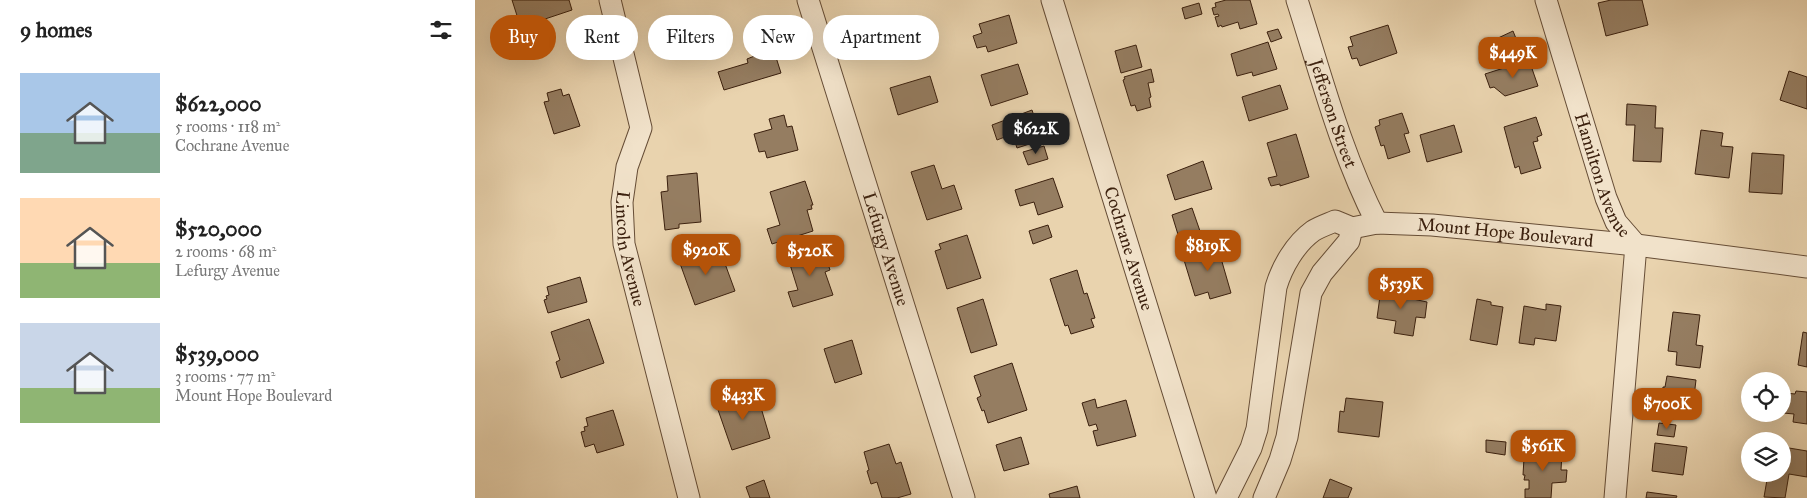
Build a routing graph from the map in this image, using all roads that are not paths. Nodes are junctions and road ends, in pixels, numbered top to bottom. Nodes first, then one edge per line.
1 (610, 0) edge
2 (808, 0) edge
3 (1052, 0) edge
4 (1297, 0) edge
5 (1546, 0) edge
6 (1377, 223) junction
7 (1352, 228) junction
8 (1636, 245) junction
9 (1807, 267) edge
10 (689, 498) edge
11 (964, 498) edge
12 (1205, 498) edge
13 (1226, 498) edge
14 (1264, 498) edge
15 (1615, 498) edge

1 - 10 street, Lincoln Avenue
2 - 11 street, Lefurgy Avenue
3 - 12 street, Cochrane Avenue
4 - 6 street, Jefferson Street
5 - 8 street, Hamilton Avenue
6 - 7 street, Mount Hope Boulevard
6 - 8 street, Mount Hope Boulevard
7 - 13 street, Mount Hope Boulevard
7 - 14 street
8 - 9 street, Mount Hope Boulevard
8 - 15 street, Hamilton Avenue

